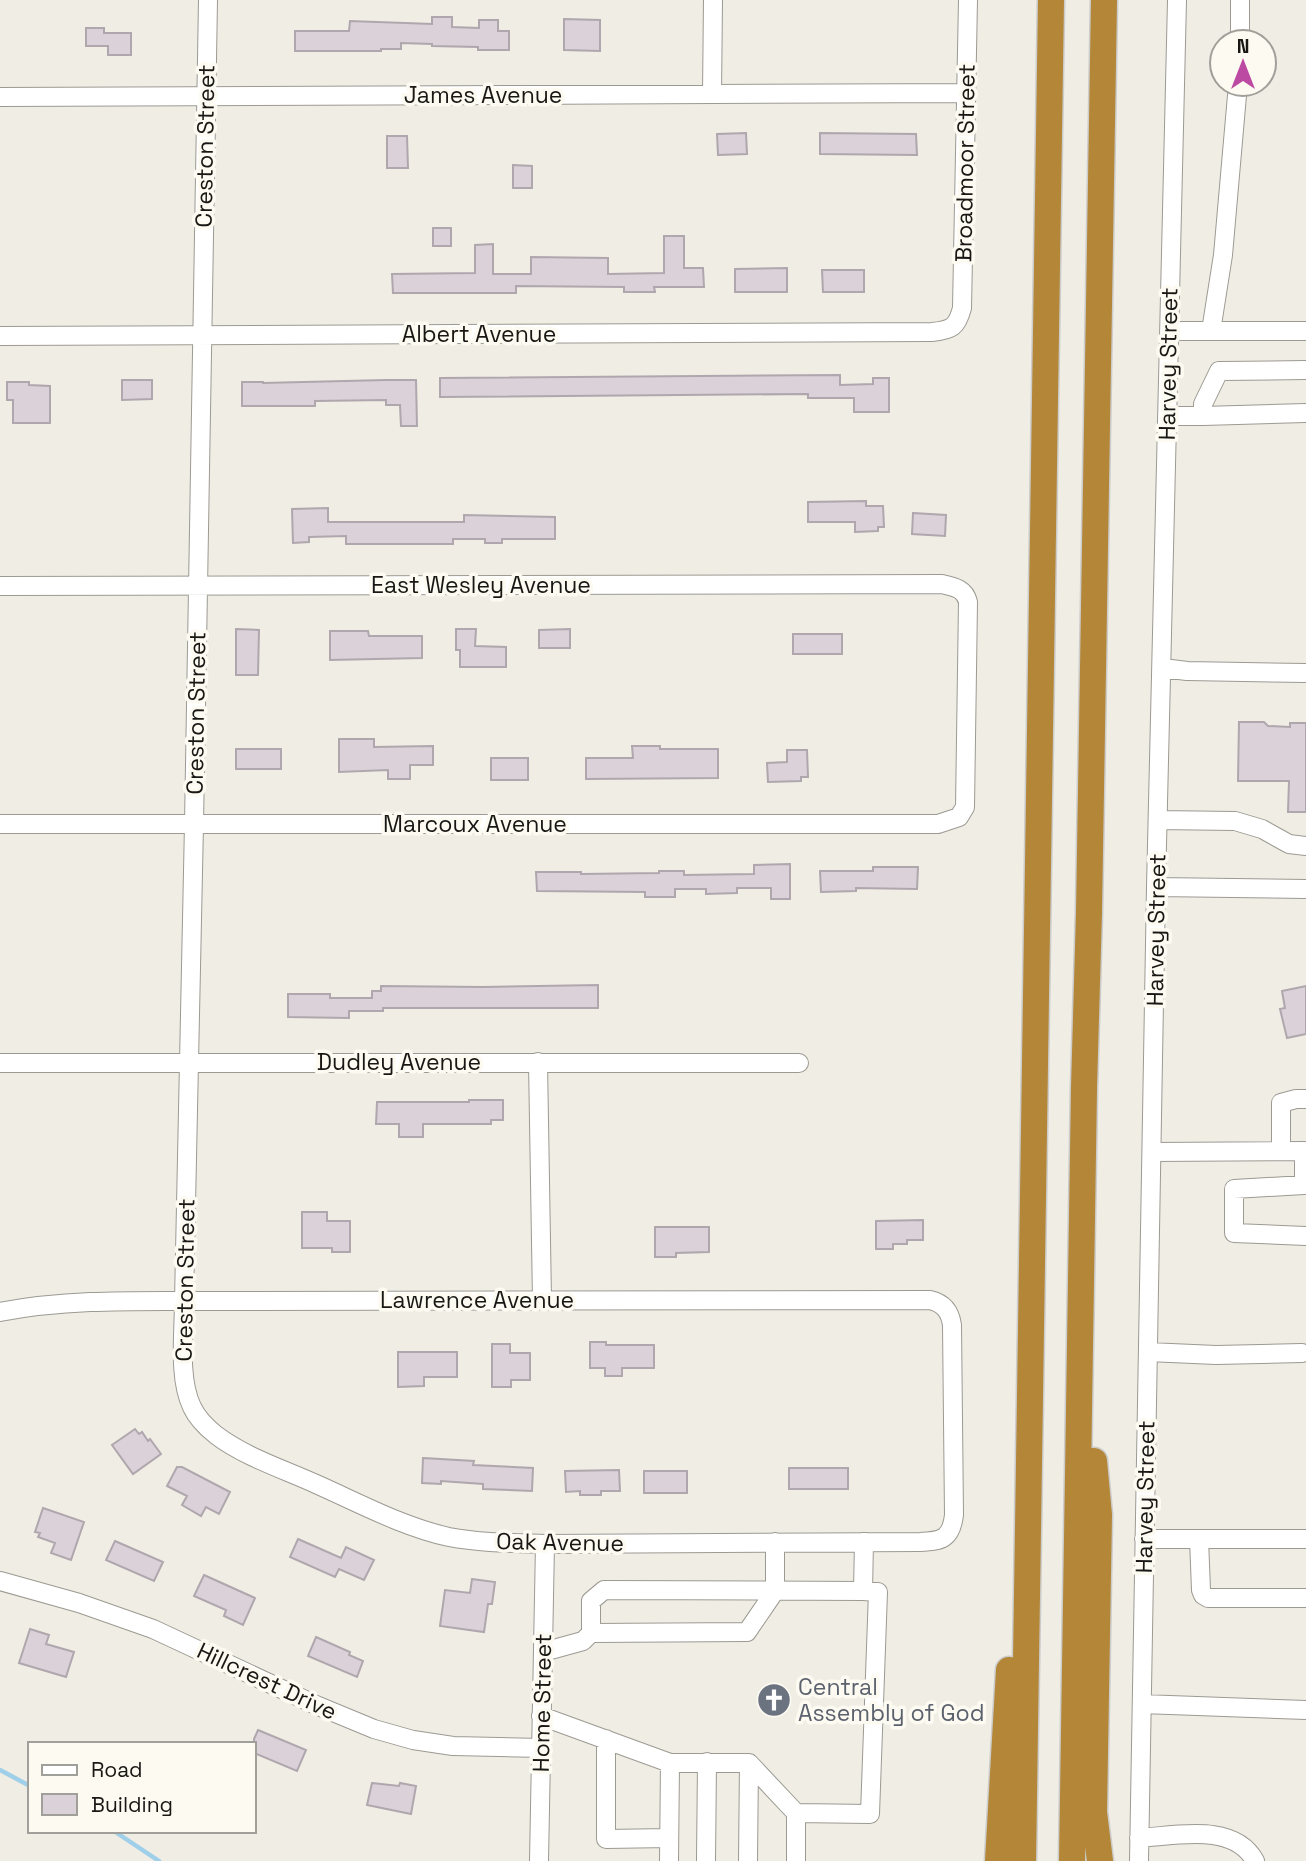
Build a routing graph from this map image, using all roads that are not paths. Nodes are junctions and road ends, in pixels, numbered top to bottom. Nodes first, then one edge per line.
1 (208, 0) edge
2 (713, 0) edge
3 (968, 0) edge
4 (1051, 0) edge
5 (1104, 0) edge
6 (1177, 0) edge
7 (1240, 0) edge
8 (1240, 28) edge
9 (967, 93) junction
10 (712, 94) junction
11 (206, 96) junction
12 (0, 97) edge
13 (1237, 98) edge
14 (956, 324) joint
15 (1169, 331) junction
16 (1211, 331) junction
17 (1306, 331) edge
18 (202, 335) junction
19 (0, 336) edge
20 (1306, 370) edge
21 (1306, 413) edge
22 (1167, 416) junction
23 (1203, 416) junction
24 (0, 586) edge
25 (197, 586) junction
26 (1163, 668) junction
27 (1306, 673) edge
28 (1158, 820) junction
29 (949, 821) joint
30 (0, 824) edge
31 (194, 824) junction
32 (1306, 846) edge
33 (1156, 887) junction
34 (1306, 888) edge
35 (538, 1062) junction
36 (0, 1063) edge
37 (189, 1063) junction
38 (799, 1063) dead end
39 (1306, 1099) edge
40 (1281, 1151) junction
41 (1305, 1151) edge
42 (1152, 1152) junction
43 (1306, 1236) edge
44 (1032, 1298) junction
45 (542, 1300) junction
46 (184, 1301) junction
47 (0, 1312) edge
48 (1081, 1323) junction
49 (1148, 1352) junction
50 (1302, 1353) dead end
51 (202, 1422) joint
52 (944, 1538) joint
53 (1144, 1539) junction
54 (1199, 1539) junction
55 (1306, 1539) edge
56 (775, 1542) junction
57 (864, 1542) junction
58 (545, 1545) junction
59 (0, 1581) edge
60 (775, 1591) junction
61 (863, 1591) junction
62 (1306, 1598) edge
63 (590, 1633) junction
64 (543, 1652) junction
65 (1142, 1704) junction
66 (1306, 1710) edge
67 (541, 1716) junction
68 (606, 1739) junction
69 (541, 1748) junction
70 (707, 1762) junction
71 (670, 1763) junction
72 (749, 1763) junction
73 (796, 1813) junction
74 (669, 1838) junction
75 (1139, 1838) junction
76 (539, 1861) edge
77 (669, 1861) edge
78 (706, 1861) edge
79 (748, 1861) edge
80 (796, 1861) edge
81 (998, 1861) edge
82 (1023, 1861) edge
83 (1072, 1861) edge
84 (1100, 1861) edge
85 (1139, 1861) edge
86 (1255, 1861) edge

1 - 11 street, Creston Street
2 - 10 street
3 - 9 street, Broadmoor Street
4 - 44 highway
5 - 48 highway
6 - 15 street, Harvey Street
7 - 8 street
9 - 10 street, James Avenue
9 - 14 street, Broadmoor Street
10 - 11 street, James Avenue
11 - 12 street, James Avenue
11 - 18 street, Creston Street
13 - 16 street
14 - 18 street, Albert Avenue
15 - 16 street
15 - 22 street, Harvey Street
16 - 17 street
18 - 19 street, Albert Avenue
18 - 25 street, Creston Street
20 - 23 street
21 - 23 street
22 - 23 street
22 - 26 street, Harvey Street
24 - 25 street, East Wesley Avenue
25 - 29 street, East Wesley Avenue
25 - 31 street, Creston Street
26 - 27 street
26 - 28 street, Harvey Street
28 - 32 street
28 - 33 street, Harvey Street
29 - 31 street, Marcoux Avenue
30 - 31 street, Marcoux Avenue
31 - 37 street, Creston Street
33 - 34 street
33 - 42 street, Harvey Street
35 - 37 street, Dudley Avenue
35 - 38 street, Dudley Avenue
35 - 45 street
36 - 37 street, Dudley Avenue
37 - 46 street, Creston Street
39 - 40 street
40 - 41 street
40 - 42 street
41 - 43 street
42 - 49 street, Harvey Street
44 - 81 highway
44 - 82 highway
45 - 46 street, Lawrence Avenue
45 - 52 street, Lawrence Avenue
46 - 47 street, Lawrence Avenue
46 - 51 street, Creston Street
48 - 83 highway
48 - 84 highway
49 - 50 street
49 - 53 street, Harvey Street
51 - 58 street, Oak Avenue
52 - 57 street, Oak Avenue
53 - 54 street
53 - 65 street, Harvey Street
54 - 55 street
54 - 62 street
56 - 57 street, Oak Avenue
56 - 58 street, Oak Avenue
56 - 60 street
57 - 61 street
58 - 64 street, Home Street
59 - 69 street, Hillcrest Drive
60 - 61 street
60 - 63 street
60 - 63 street
61 - 73 street
63 - 64 street
64 - 67 street, Home Street
65 - 66 street
65 - 75 street, Harvey Street
67 - 68 street
67 - 69 street, Home Street
68 - 71 street
68 - 74 street
69 - 76 street, Home Street
70 - 71 street
70 - 72 street
70 - 78 street
71 - 74 street
72 - 73 street
72 - 79 street
73 - 80 street
74 - 77 street
75 - 85 street, Harvey Street
75 - 86 street

